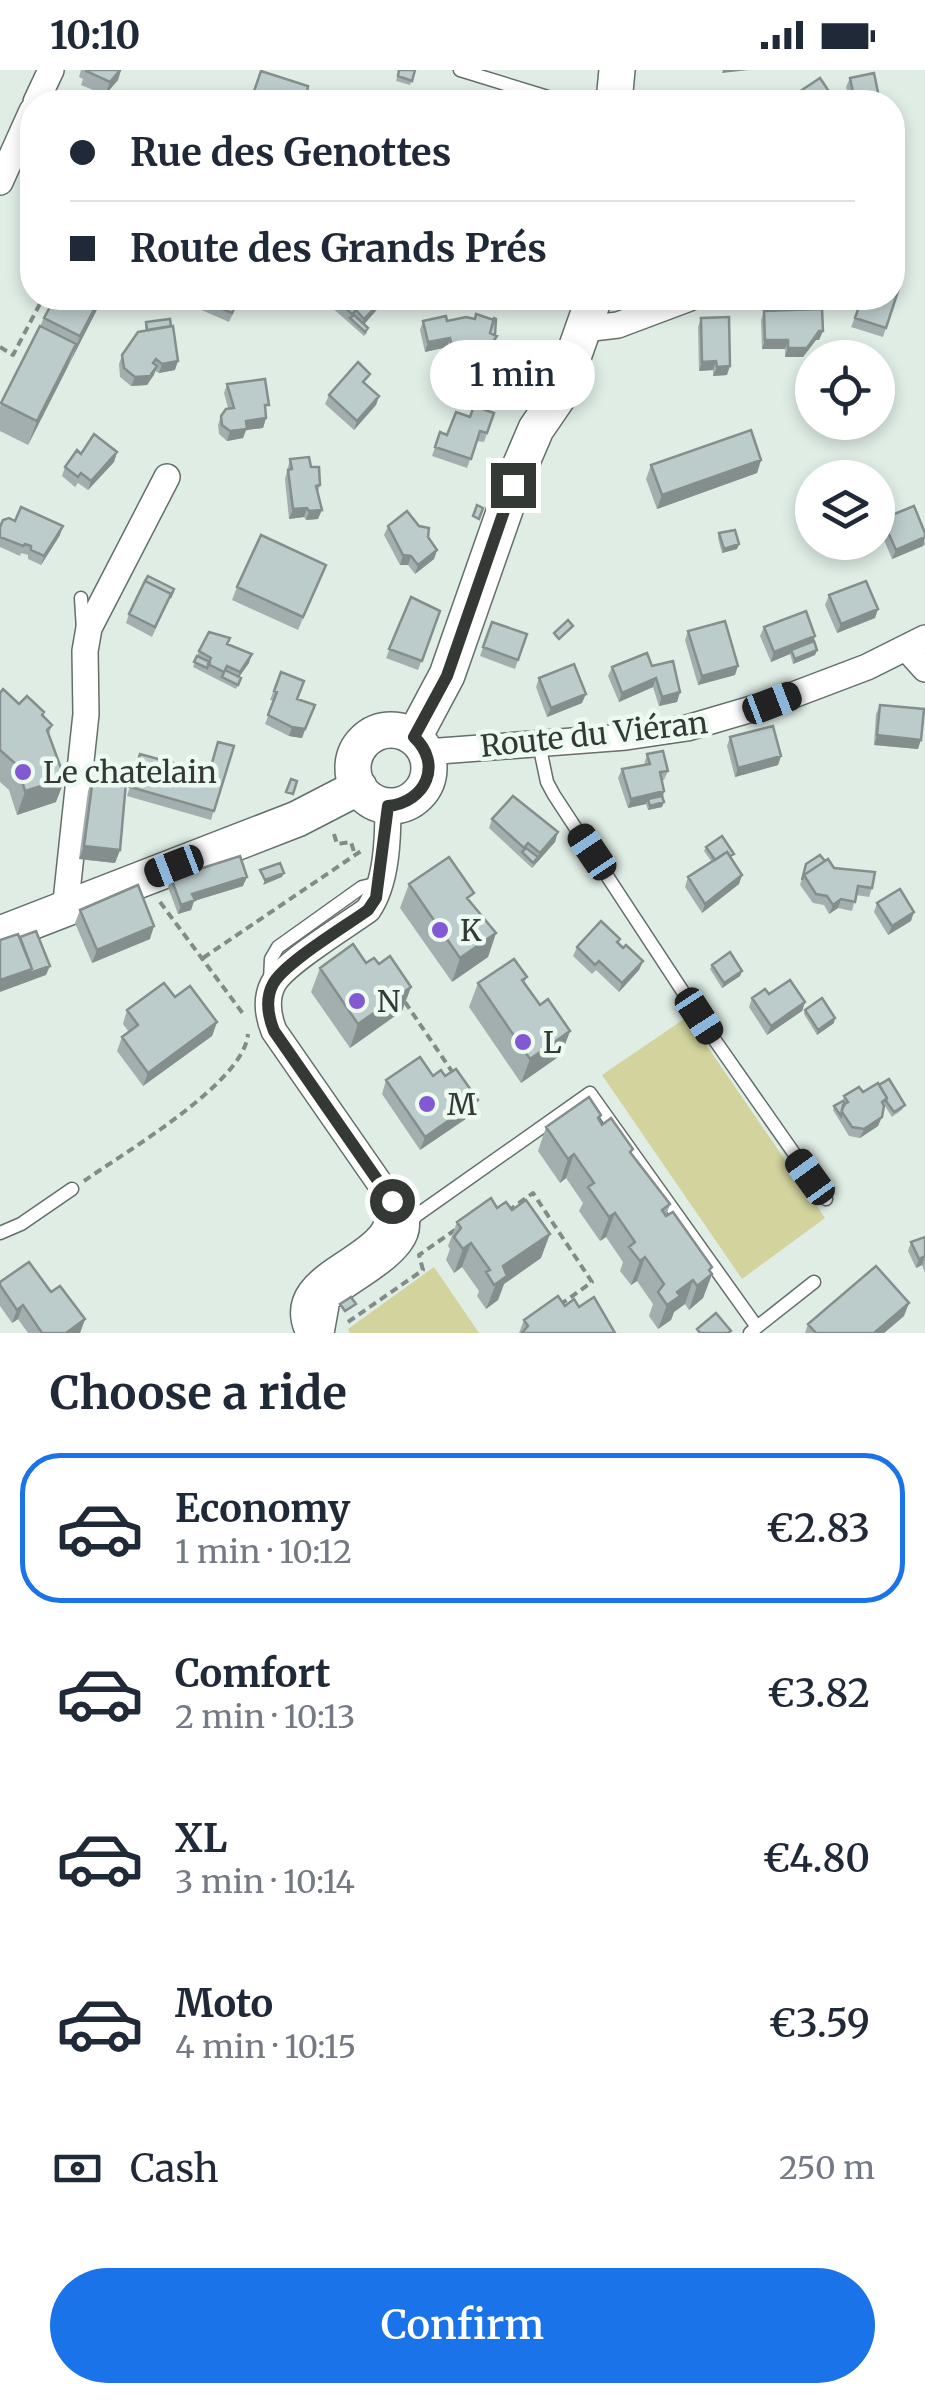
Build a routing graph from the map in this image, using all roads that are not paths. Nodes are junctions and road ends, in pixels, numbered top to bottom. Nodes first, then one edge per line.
1 (460, 70) edge
2 (525, 90) edge
3 (20, 144) edge
4 (0, 182) edge
5 (658, 310) edge
6 (589, 313) edge
7 (167, 476) dead end
8 (81, 598) dead end
9 (87, 638) junction
10 (916, 644) edge
11 (925, 670) edge
12 (420, 744) junction
13 (538, 744) junction
14 (374, 796) junction
15 (65, 911) junction
16 (0, 934) edge
17 (72, 1189) road end
18 (826, 1199) dead end
19 (392, 1201) junction
20 (406, 1229) junction
21 (0, 1233) edge
22 (814, 1282) dead end
23 (754, 1330) edge
24 (309, 1333) edge
25 (320, 1333) edge

1 - 2 lane
3 - 4 street
5 - 6 street
6 - 12 street
7 - 9 street
8 - 9 lane
9 - 15 street
10 - 11 street
10 - 13 street, Route du Viéran
12 - 13 street, Route du Viéran
12 - 14 street
12 - 14 street
13 - 18 lane
14 - 15 street
14 - 19 street
15 - 16 street
17 - 21 lane
19 - 20 street
19 - 24 street
20 - 23 lane
20 - 25 street
22 - 23 lane

